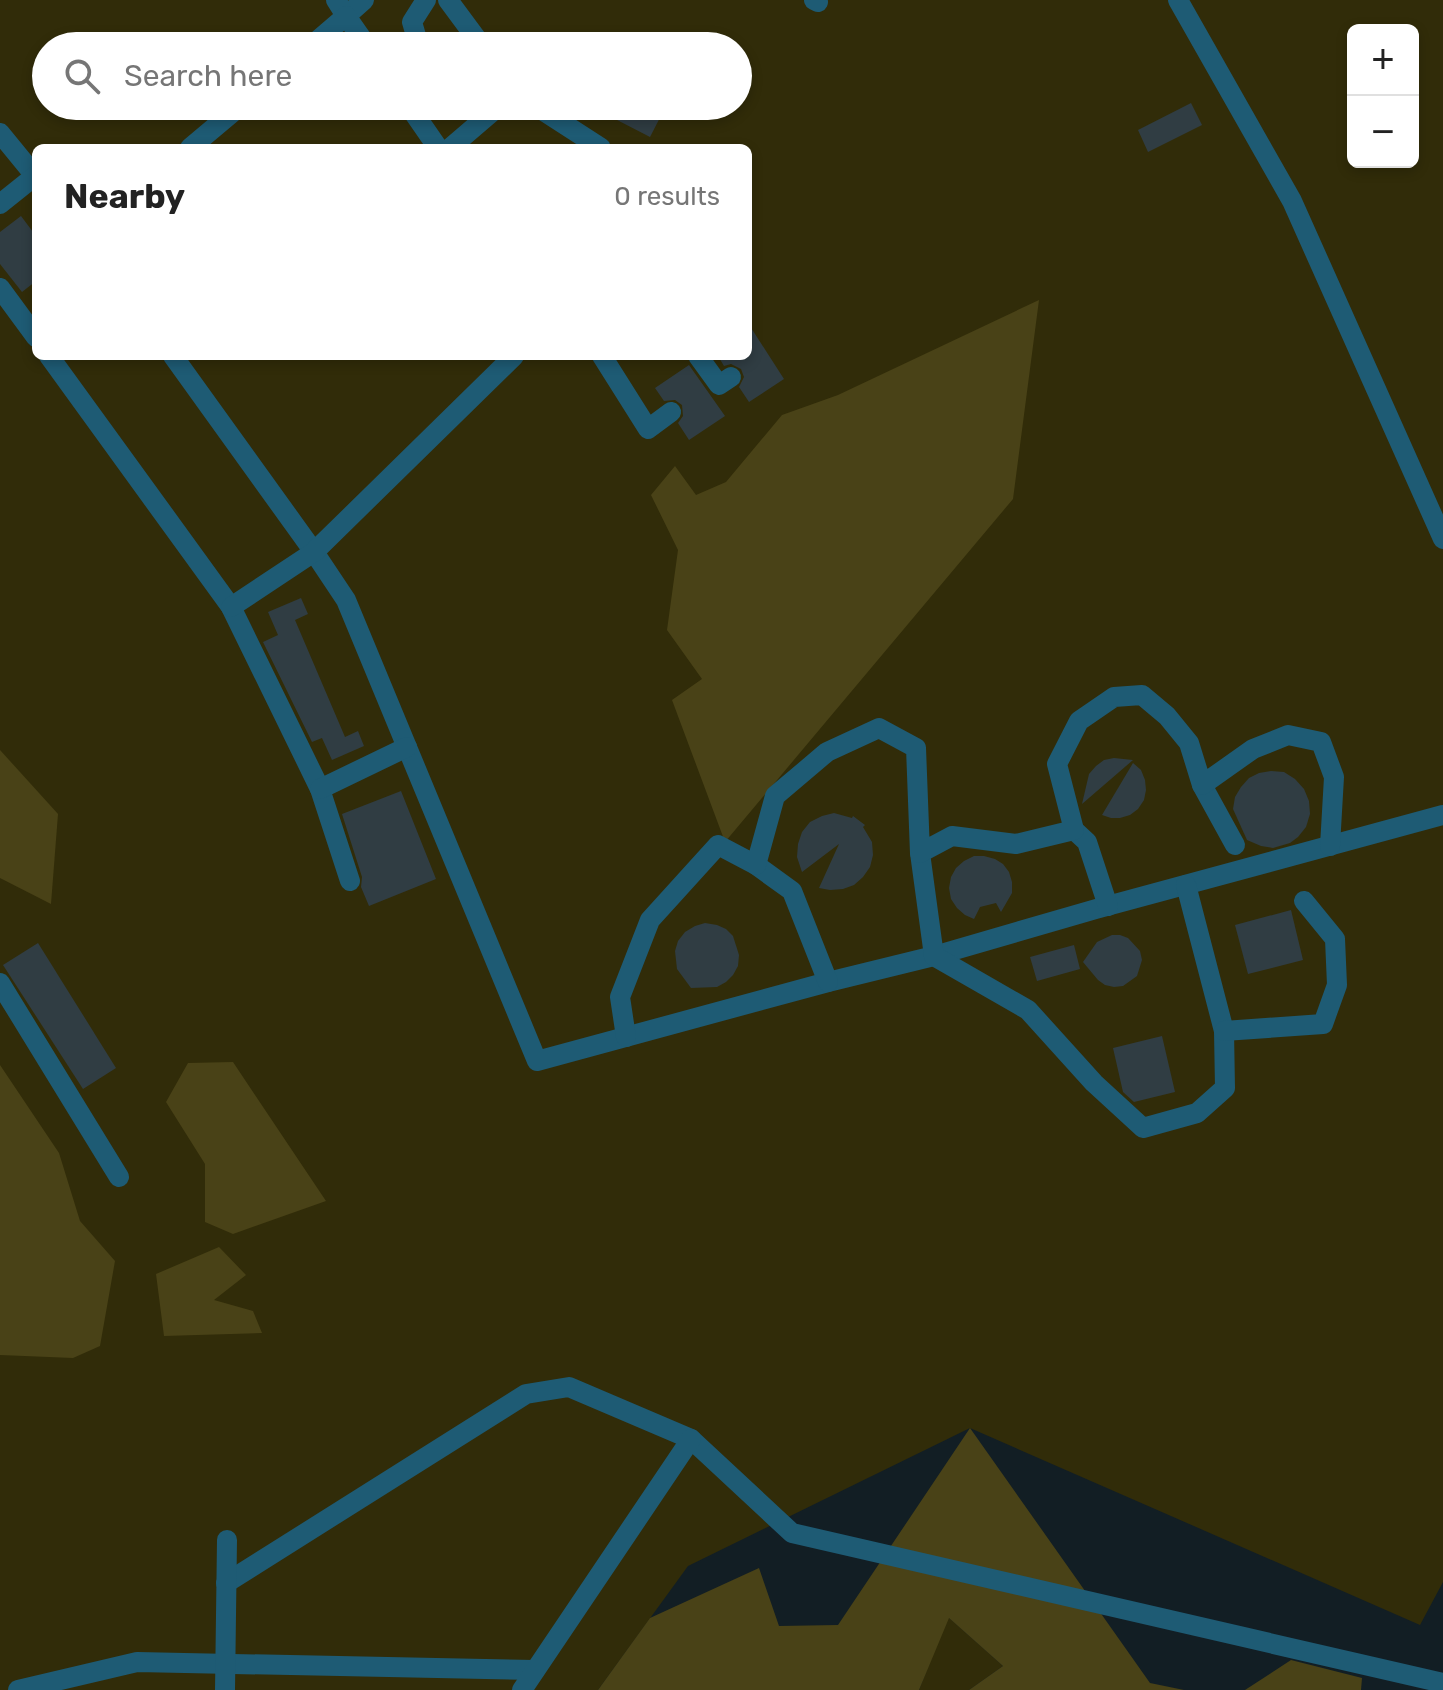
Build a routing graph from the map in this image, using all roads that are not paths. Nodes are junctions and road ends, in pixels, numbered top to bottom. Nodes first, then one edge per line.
1 (364, 0) edge
2 (426, 0) edge
3 (448, 0) edge
4 (1178, 0) edge
5 (341, 8) edge
6 (322, 32) edge
7 (357, 32) edge
8 (415, 32) edge
9 (472, 32) edge
10 (223, 120) edge
11 (419, 120) edge
12 (475, 120) edge
13 (558, 120) edge
14 (0, 133) edge
15 (195, 144) edge
16 (435, 144) edge
17 (454, 144) edge
18 (595, 144) edge
19 (32, 172) edge
20 (32, 178) edge
21 (0, 204) edge
22 (0, 288) edge
23 (32, 332) edge
24 (52, 360) edge
25 (176, 360) edge
26 (510, 360) edge
27 (605, 360) edge
28 (701, 360) edge
29 (731, 377) dead end
30 (671, 412) dead end
31 (1443, 539) edge
32 (314, 552) junction
33 (231, 607) junction
34 (407, 747) junction
35 (1202, 785) junction
36 (320, 789) junction
37 (1443, 815) edge
38 (1074, 830) junction
39 (1235, 845) dead end
40 (1330, 846) junction
41 (920, 853) junction
42 (756, 865) junction
43 (350, 881) dead end
44 (1186, 885) junction
45 (1304, 901) dead end
46 (1108, 906) junction
47 (934, 956) junction
48 (828, 982) junction
49 (0, 983) edge
50 (1224, 1031) junction
51 (626, 1037) junction
52 (119, 1177) dead end
53 (691, 1439) junction
54 (227, 1540) dead end
55 (226, 1583) junction
56 (225, 1664) junction
57 (535, 1670) junction
58 (1443, 1683) edge
59 (18, 1690) edge
60 (225, 1690) edge
61 (522, 1690) edge

1 - 5 lane
2 - 8 lane
3 - 9 lane
4 - 31 lane
5 - 6 lane
5 - 7 lane
10 - 15 lane
11 - 16 lane
12 - 17 lane
13 - 18 lane
14 - 19 lane
20 - 21 lane
22 - 23 lane
24 - 33 lane
25 - 32 lane
26 - 32 lane
27 - 30 lane
28 - 29 lane
32 - 33 lane
32 - 34 lane
33 - 36 lane
34 - 36 lane
34 - 51 lane
35 - 38 lane
35 - 39 lane
35 - 40 lane
36 - 43 lane
37 - 40 lane
38 - 41 lane
38 - 46 lane
40 - 44 lane
41 - 42 lane
41 - 47 lane
42 - 48 lane
42 - 51 lane
44 - 46 lane
44 - 50 lane
45 - 50 lane
46 - 47 lane
47 - 48 lane
47 - 50 lane
48 - 51 lane
49 - 52 lane
53 - 55 lane
53 - 57 lane
53 - 58 lane
54 - 55 lane
55 - 56 lane
56 - 57 lane
56 - 59 lane
56 - 60 lane
57 - 61 lane

